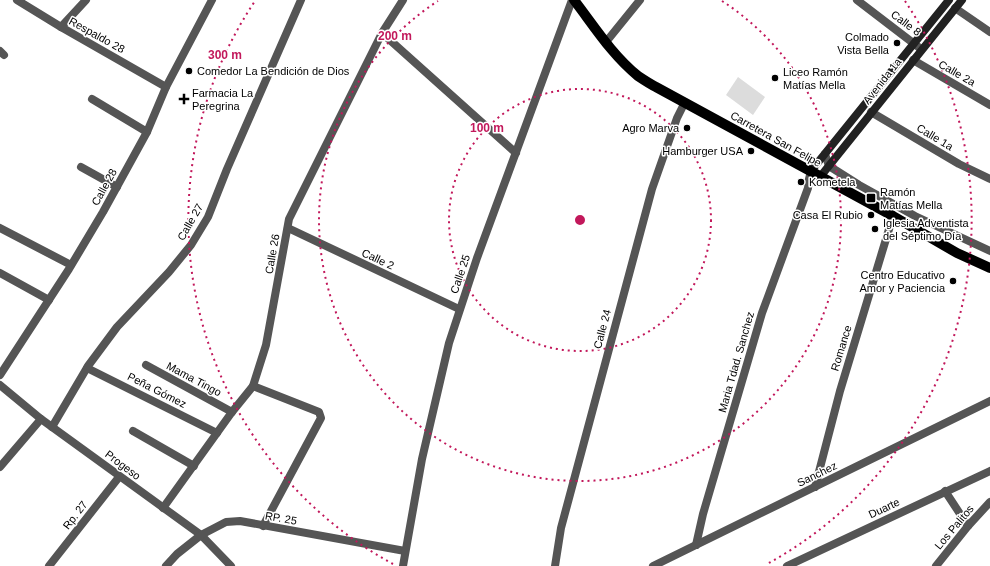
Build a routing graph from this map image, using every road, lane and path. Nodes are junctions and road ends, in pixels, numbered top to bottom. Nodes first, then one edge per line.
1 (17, 0) edge
2 (86, 0) edge
3 (212, 0) edge
4 (301, 0) edge
5 (403, 0) edge
6 (573, 0) edge
7 (640, 0) edge
8 (949, 0) edge
9 (962, 0) edge
10 (863, 2) edge
11 (955, 8) junction
12 (61, 27) junction
13 (990, 32) edge
14 (382, 33) junction
15 (606, 42) junction
16 (914, 43) junction
17 (921, 49) junction
18 (913, 60) junction
19 (166, 87) junction
20 (92, 99) dead end
21 (685, 102) junction
22 (990, 105) edge
23 (871, 112) junction
24 (147, 132) junction
25 (516, 153) junction
26 (825, 154) junction
27 (829, 166) junction
28 (81, 167) dead end
29 (816, 174) junction
30 (990, 179) edge
31 (117, 187) junction
32 (893, 216) junction
33 (0, 228) edge
34 (288, 228) junction
35 (990, 251) edge
36 (71, 265) junction
37 (990, 268) edge
38 (0, 273) edge
39 (49, 300) junction
40 (459, 309) junction
41 (146, 365) dead end
42 (87, 368) junction
43 (0, 375) edge
44 (0, 385) edge
45 (252, 386) junction
46 (990, 401) edge
47 (232, 412) junction
48 (41, 419) junction
49 (52, 427) junction
50 (133, 430) dead end
51 (217, 433) junction
52 (194, 466) junction
53 (0, 468) edge
54 (990, 471) edge
55 (119, 477) junction
56 (815, 487) junction
57 (945, 491) junction
58 (990, 502) edge
59 (163, 508) junction
60 (263, 526) junction
61 (968, 526) junction
62 (201, 535) junction
63 (696, 545) junction
64 (405, 551) junction
65 (49, 566) edge
66 (166, 566) edge
67 (231, 566) edge
68 (403, 566) edge
69 (555, 566) edge
70 (653, 566) edge
71 (787, 566) edge
72 (936, 566) edge

1 - 12 street, Respaldo 28
2 - 12 street
3 - 19 street, Calle 28
4 - 42 street, Calle 27
5 - 14 street, Calle 26
6 - 15 main road, Carretera San Felipe
6 - 25 street, Calle 25
7 - 15 street
8 - 16 main road, Avenida 1a
9 - 11 main road, Avenida 1a
10 - 16 street, Calle 8
11 - 13 street
11 - 17 main road, Avenida 1a
12 - 19 street, Respaldo 28
14 - 25 street
14 - 34 street, Calle 26
15 - 21 main road, Carretera San Felipe
16 - 17 street, Calle 8
16 - 26 main road, Avenida 1a
17 - 18 main road, Avenida 1a
18 - 22 street, Calle 2a
18 - 23 main road, Avenida 1a
19 - 24 street, Calle 28
20 - 24 street
21 - 29 main road, Carretera San Felipe
21 - 69 street, Calle 24
23 - 27 main road, Avenida 1a
23 - 30 street, Calle 1a
24 - 31 street, Calle 28
25 - 40 street, Calle 25
26 - 27 street
26 - 29 main road, Avenida 1a
27 - 29 main road, Avenida 1a
27 - 35 street
28 - 31 street
29 - 32 main road, Carretera San Felipe
29 - 63 street, Maria Tdad. Sanchez
31 - 36 street, Calle 28
32 - 37 main road, Carretera San Felipe
32 - 56 street, Romance
33 - 36 street
34 - 40 street, Calle 2
34 - 45 street, Calle 26
36 - 39 street, Calle 28
38 - 39 street
39 - 43 street, Calle 28
40 - 64 street, Calle 25
41 - 47 street, Mama Tingo
42 - 49 street, Calle 27
42 - 51 street, Peña Gómez
44 - 48 street, Progeso
45 - 47 street, Calle 26
45 - 60 street
46 - 56 street, Sanchez
47 - 51 street, Calle 26
48 - 49 street, Progeso
48 - 53 street
49 - 55 street, Progeso
50 - 52 street
51 - 52 street, Calle 26
52 - 59 street, Calle 26
54 - 57 street, Duarte
55 - 59 street, Progeso
55 - 65 street, Rp. 27
56 - 63 street, Sanchez
57 - 61 street
57 - 71 street, Duarte
58 - 61 street, Los Palitos
59 - 62 street, Progeso
60 - 62 street, RP. 25
60 - 64 street, RP. 25
61 - 72 street, Los Palitos
62 - 66 street, RP. 25
62 - 67 street, Progeso
63 - 70 street, Sanchez
64 - 68 street, Calle 25

